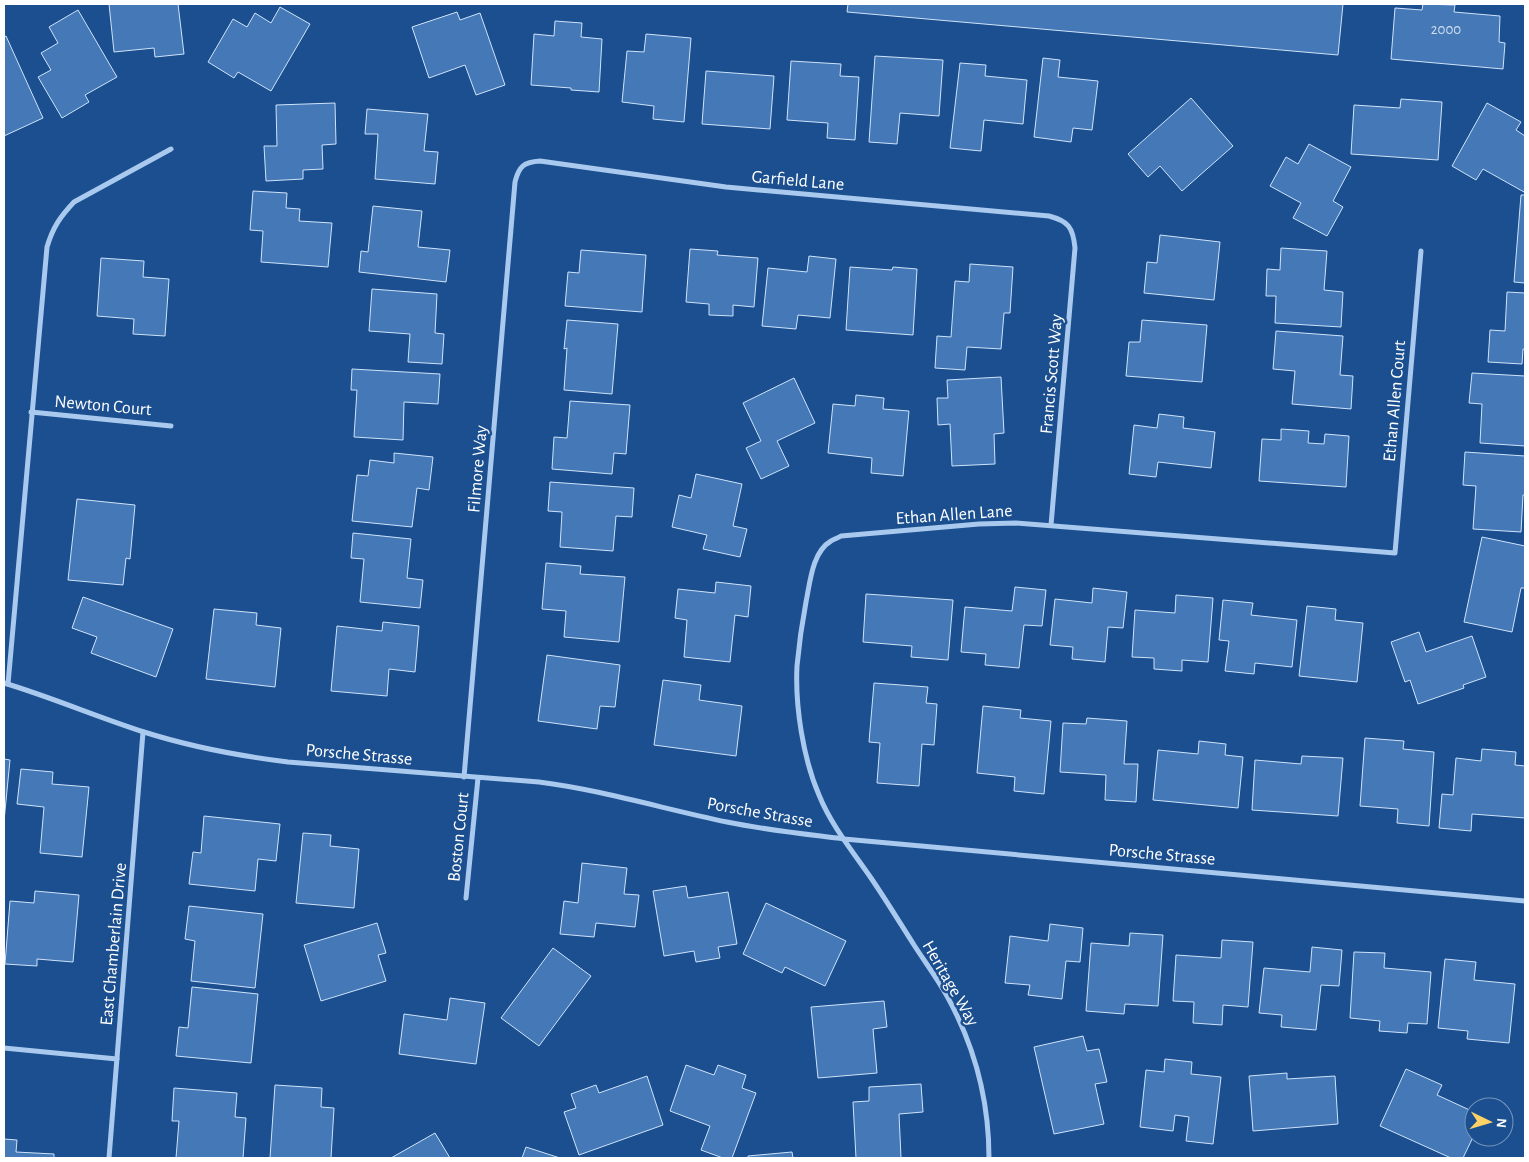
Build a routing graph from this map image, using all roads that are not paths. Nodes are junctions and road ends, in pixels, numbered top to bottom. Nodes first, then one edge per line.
1 (171, 149) dead end
2 (523, 165) joint
3 (1070, 226) joint
4 (1421, 251) dead end
5 (31, 412) junction
6 (171, 426) dead end
7 (1051, 525) junction
8 (1395, 552) joint
9 (6, 684) edge
10 (144, 732) junction
11 (464, 777) junction
12 (478, 778) junction
13 (844, 839) junction
14 (466, 898) dead end
15 (1525, 901) edge
16 (4, 1048) edge
17 (117, 1059) junction
18 (109, 1158) edge
19 (989, 1158) edge

1 - 5 street
2 - 3 street, Garfield Lane
2 - 11 street, Filmore Way
3 - 7 street, Francis Scott Way
4 - 8 street, Ethan Allen Court
5 - 6 street, Newton Court
5 - 9 street
7 - 8 street, Ethan Allen Lane
7 - 13 street, Ethan Allen Lane
9 - 10 street, Porsche Strasse
10 - 11 street, Porsche Strasse
10 - 17 street, East Chamberlain Drive
11 - 12 street, Porsche Strasse
12 - 13 street, Porsche Strasse
12 - 14 street, Boston Court
13 - 15 street, Porsche Strasse
13 - 19 street, Heritage Way
16 - 17 street
17 - 18 street, East Chamberlain Drive

